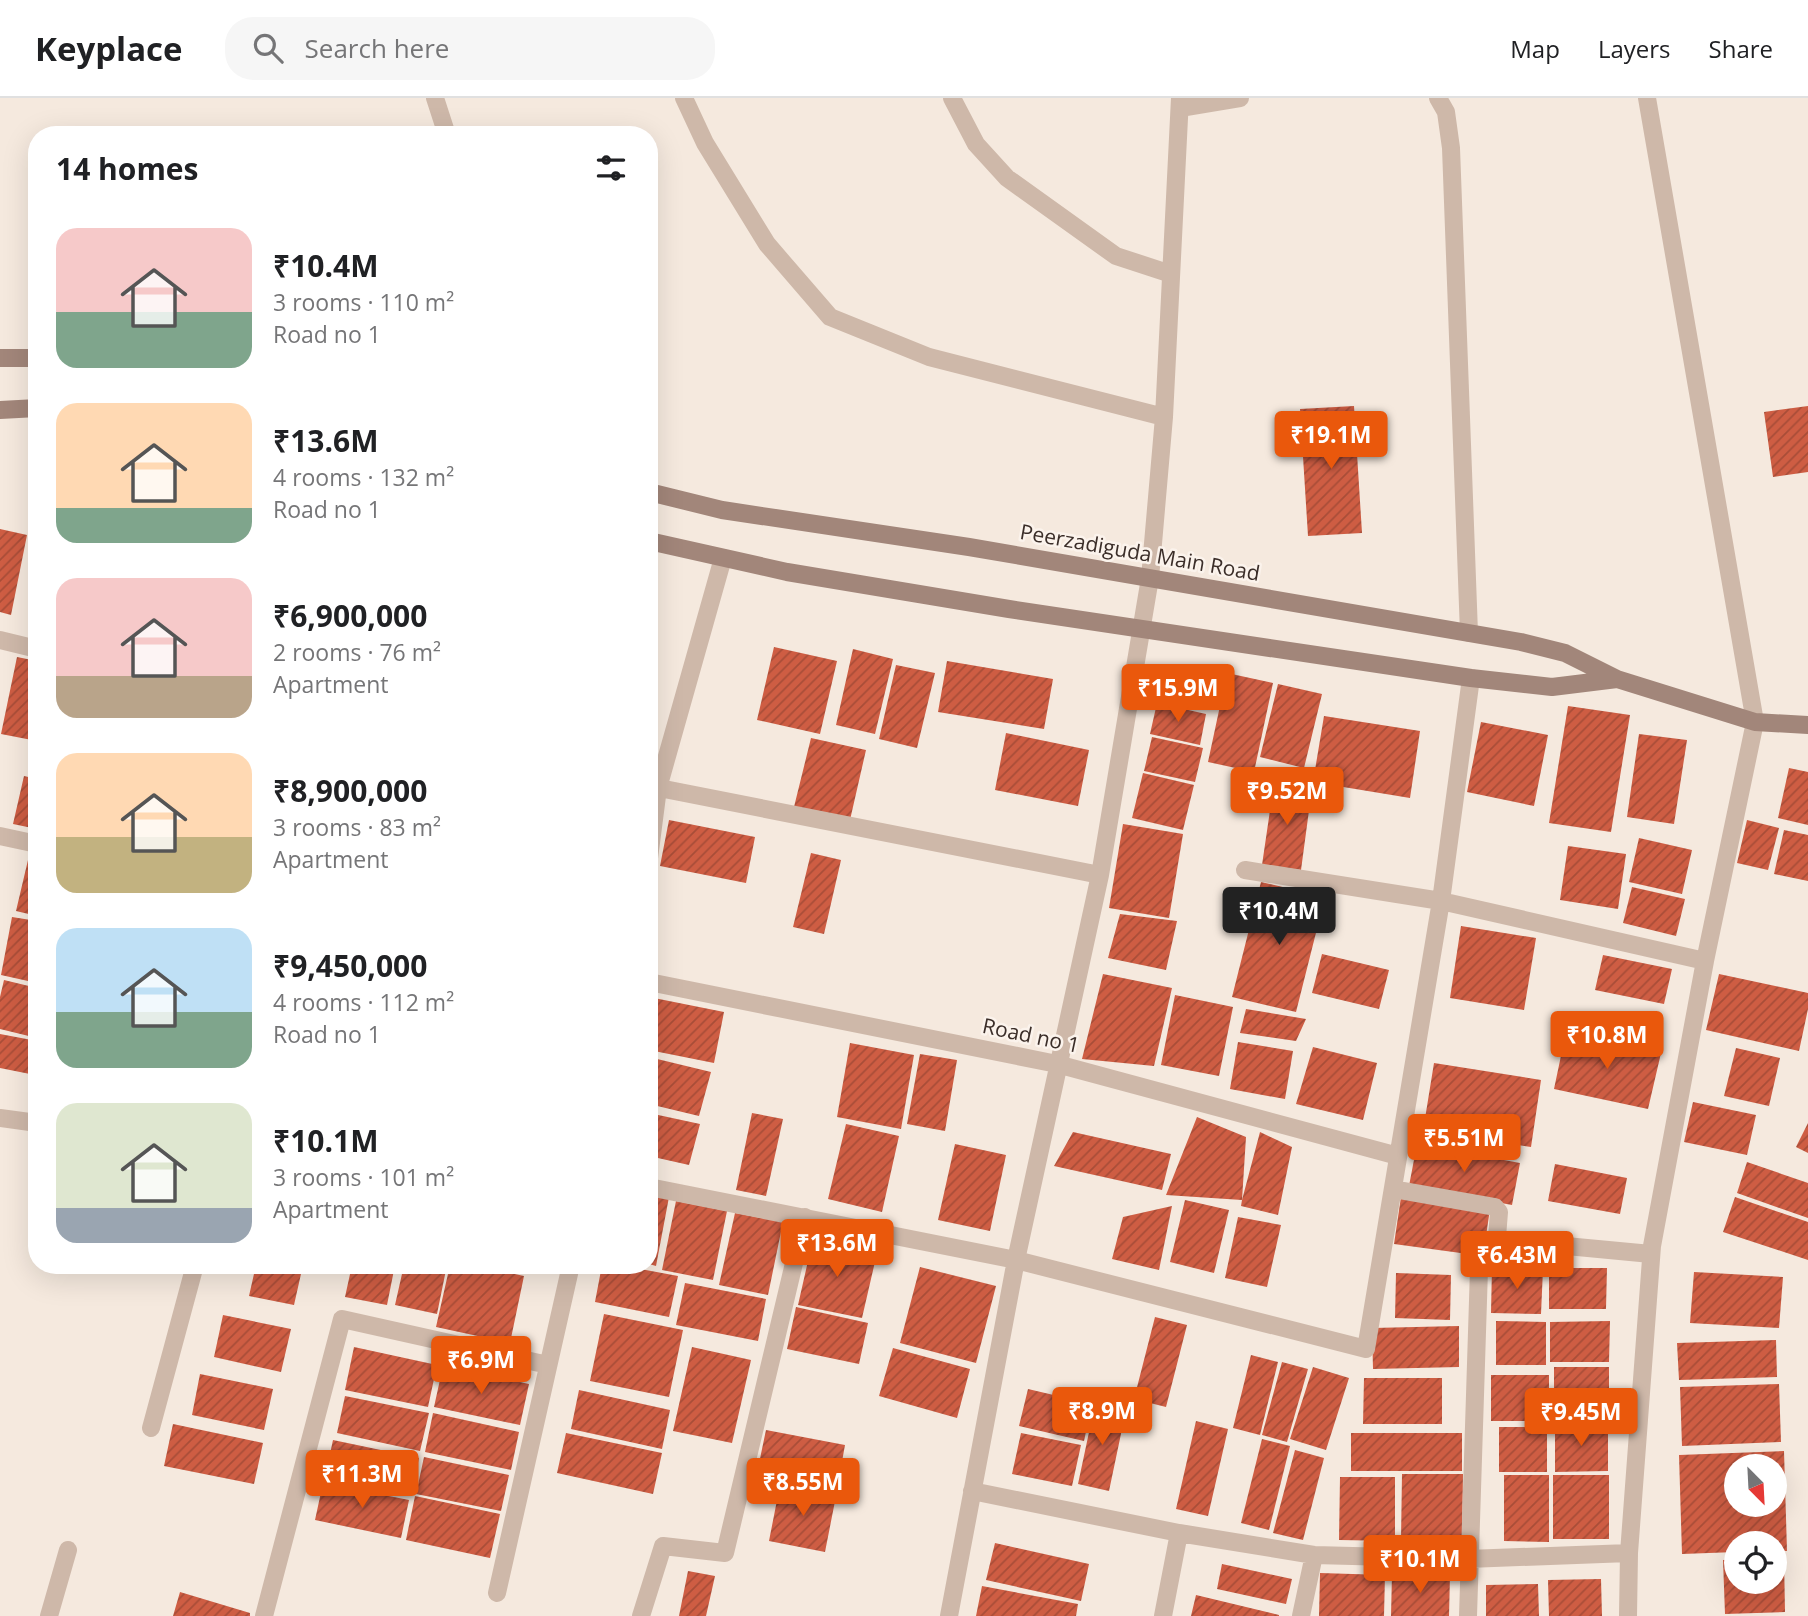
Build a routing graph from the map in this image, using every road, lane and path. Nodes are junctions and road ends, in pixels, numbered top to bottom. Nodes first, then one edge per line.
1 (435, 98) edge
2 (684, 98) edge
3 (952, 98) edge
4 (1240, 98) edge
5 (1438, 98) edge
6 (1647, 98) edge
7 (1180, 103) edge
8 (444, 126) edge
9 (1171, 274) junction
10 (0, 358) edge
11 (28, 358) edge
12 (28, 408) edge
13 (0, 410) edge
14 (1164, 416) junction
15 (658, 494) edge
16 (658, 543) edge
17 (723, 558) junction
18 (1150, 578) junction
19 (1142, 630) junction
20 (1469, 633) junction
21 (0, 640) edge
22 (28, 647) edge
23 (1471, 678) junction
24 (1617, 679) junction
25 (1755, 722) junction
26 (1808, 725) edge
27 (658, 774) edge
28 (658, 788) edge
29 (0, 836) edge
30 (28, 842) edge
31 (1245, 870) dead end
32 (1100, 875) junction
33 (1441, 901) junction
34 (1705, 961) junction
35 (658, 984) edge
36 (1057, 1064) junction
37 (0, 1118) edge
38 (28, 1122) edge
39 (1398, 1156) junction
40 (658, 1188) edge
41 (1393, 1189) junction
42 (804, 1217) junction
43 (1651, 1254) junction
44 (1016, 1261) junction
45 (1479, 1269) dead end
46 (193, 1274) edge
47 (569, 1274) edge
48 (548, 1365) junction
49 (151, 1429) dead end
50 (972, 1491) junction
51 (1179, 1533) junction
52 (68, 1550) dead end
53 (1629, 1553) junction
54 (1314, 1555) junction
55 (1468, 1559) junction
56 (497, 1593) dead end
57 (49, 1616) edge
58 (264, 1616) edge
59 (642, 1616) edge
60 (949, 1616) edge
61 (1163, 1616) edge
62 (1301, 1616) edge
63 (1468, 1616) edge
64 (1628, 1616) edge

1 - 8 street
2 - 14 street
3 - 9 street
4 - 7 street
5 - 20 street
6 - 25 street
7 - 9 street
9 - 14 street
10 - 11 street
12 - 13 street
14 - 18 street
15 - 18 street, Peerzadiguda Main Road
16 - 17 street, Peerzadiguda Main Road
17 - 19 street, Peerzadiguda Main Road
17 - 27 street
18 - 19 street
18 - 20 street, Peerzadiguda Main Road
19 - 23 street, Peerzadiguda Main Road
19 - 32 street
20 - 24 street, Peerzadiguda Main Road
21 - 22 street
23 - 24 street, Peerzadiguda Main Road
23 - 33 street
24 - 25 street, Peerzadiguda Main Road
25 - 26 street, Peerzadiguda Main Road
25 - 34 street
28 - 32 street
29 - 30 street
31 - 33 street
32 - 36 street
33 - 34 street
33 - 39 street
34 - 43 street
35 - 36 street, Road no 1
36 - 39 street, Road no 1
36 - 44 street
37 - 38 street
39 - 41 street
40 - 42 street
41 - 43 street
41 - 44 street
42 - 44 street
42 - 59 street
43 - 53 street
44 - 50 street
45 - 55 street
46 - 49 street
47 - 48 street
48 - 56 street
48 - 58 street
50 - 51 street
50 - 60 street
51 - 54 street
51 - 61 street
52 - 57 street
53 - 55 street
53 - 64 street
54 - 55 street
54 - 62 street
55 - 63 street

